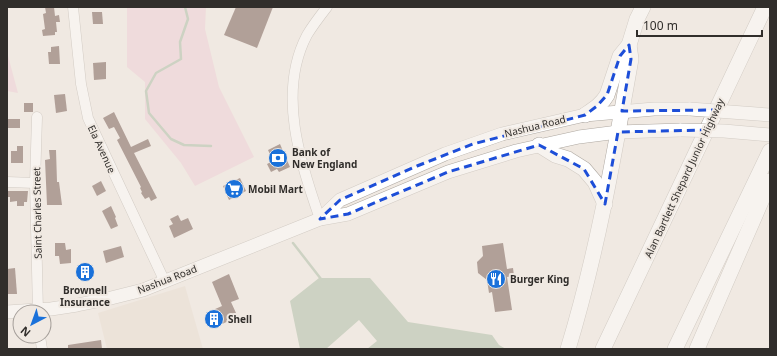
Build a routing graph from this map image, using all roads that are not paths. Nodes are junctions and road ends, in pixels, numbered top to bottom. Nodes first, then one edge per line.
1 (73, 7) edge
2 (327, 7) edge
3 (643, 7) edge
4 (765, 7) edge
5 (629, 45) junction
6 (622, 111) junction
7 (585, 115) junction
8 (770, 115) edge
9 (37, 117) dead end
10 (618, 132) junction
11 (770, 135) edge
12 (539, 145) junction
13 (770, 151) edge
14 (770, 181) edge
15 (7, 182) edge
16 (35, 183) junction
17 (605, 204) junction
18 (320, 219) junction
19 (165, 282) junction
20 (38, 304) edge
21 (52, 309) edge
22 (568, 349) edge
23 (603, 349) edge
24 (675, 349) edge
25 (697, 349) edge

1 - 19 street, Ela Avenue
2 - 18 street
3 - 5 highway
4 - 23 highway, Alan Bartlett Shepard Junior Highway
5 - 6 highway
5 - 7 highway
6 - 7 main road, Nashua Road
6 - 8 main road, Nashua Road, bridge
6 - 10 highway
7 - 18 main road, Nashua Road
9 - 16 street, Saint Charles Street
10 - 11 main road, Nashua Road, bridge
10 - 12 main road, Nashua Road
10 - 17 highway
12 - 17 highway
12 - 18 main road, Nashua Road
13 - 24 highway
14 - 25 highway
15 - 16 street
16 - 20 street, Saint Charles Street
17 - 22 highway
18 - 19 main road, Nashua Road
19 - 21 main road, Nashua Road

